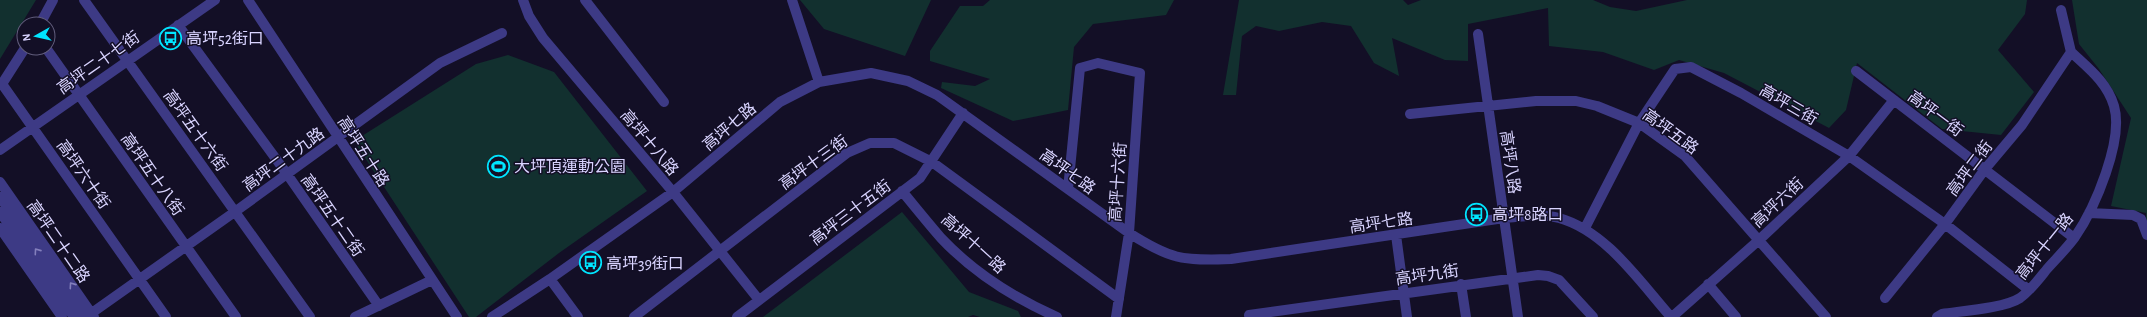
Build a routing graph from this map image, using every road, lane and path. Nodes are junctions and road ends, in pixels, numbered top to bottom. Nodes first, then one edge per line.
1 (53, 0) edge
2 (84, 0) edge
3 (215, 0) edge
4 (248, 0) edge
5 (523, 0) edge
6 (586, 0) edge
7 (792, 0) edge
8 (2061, 10) dead end
9 (44, 16) edge
10 (178, 25) junction
11 (502, 33) dead end
12 (1478, 34) dead end
13 (2071, 52) junction
14 (20, 56) edge
15 (52, 56) edge
16 (127, 60) junction
17 (1856, 72) dead end
18 (819, 82) junction
19 (79, 94) junction
20 (1894, 100) junction
21 (664, 102) dead end
22 (1488, 105) junction
23 (963, 113) junction
24 (1410, 114) dead end
25 (1639, 123) junction
26 (32, 128) junction
27 (338, 137) junction
28 (0, 150) edge
29 (1848, 156) junction
30 (932, 162) junction
31 (1985, 169) junction
32 (287, 174) junction
33 (0, 182) edge
34 (1068, 188) junction
35 (902, 191) junction
36 (673, 192) junction
37 (0, 197) edge
38 (236, 211) junction
39 (0, 212) edge
40 (2089, 213) junction
41 (1504, 218) junction
42 (1945, 224) junction
43 (0, 228) edge
44 (1585, 228) junction
45 (1129, 233) junction
46 (1396, 235) junction
47 (2147, 235) edge
48 (2074, 238) junction
49 (1759, 240) junction
50 (186, 246) junction
51 (720, 252) junction
52 (1513, 277) junction
53 (139, 279) junction
54 (550, 279) junction
55 (432, 280) junction
56 (1461, 284) junction
57 (1708, 284) junction
58 (2029, 290) junction
59 (1404, 293) junction
60 (1885, 298) dead end
61 (1119, 299) junction
62 (759, 300) junction
63 (379, 306) junction
64 (1249, 315) dead end
65 (89, 316) edge
66 (62, 317) edge
67 (74, 317) edge
68 (166, 317) edge
69 (236, 317) edge
70 (310, 317) edge
71 (355, 317) edge
72 (457, 317) edge
73 (492, 317) edge
74 (578, 317) edge
75 (634, 317) edge
76 (737, 317) edge
77 (1057, 317) edge
78 (1116, 317) edge
79 (1408, 317) edge
80 (1466, 317) edge
81 (1518, 317) edge
82 (1593, 317) edge
83 (1672, 317) edge
84 (1736, 317) edge
85 (1826, 317) edge
86 (1937, 317) edge

1 - 9 street
2 - 16 street, 高坪五十六街
3 - 10 street, 高坪二十七街
4 - 27 street, 高坪五十路
5 - 36 street, 高坪十八路
6 - 21 street
7 - 18 street
8 - 13 street
10 - 16 street, 高坪二十七街
10 - 32 street, 高坪五十二街
11 - 27 street, 高坪二十九路
12 - 22 street, 高坪八路
13 - 31 street, 高坪二街
13 - 40 street, 高坪十一路
14 - 26 street, 高坪六十街
15 - 19 street, 高坪五十八街
16 - 19 street, 高坪二十七街
16 - 38 street, 高坪五十六街
17 - 20 street, 高坪一街
18 - 23 street, 高坪七路
18 - 36 street, 高坪七路
19 - 26 street, 高坪二十七街
19 - 50 street, 高坪五十八街
20 - 29 street, 高坪六街
20 - 31 street, 高坪一街
22 - 24 street, 高坪五路
22 - 25 street, 高坪五路
22 - 41 street, 高坪八路
23 - 30 street, 高坪三十五街
23 - 34 street, 高坪七路
25 - 29 street, 高坪三街
25 - 44 street, 高坪三街
25 - 49 street, 高坪五路
26 - 28 street, 高坪二十七街
26 - 53 street, 高坪六十街
27 - 32 street, 高坪二十九路
27 - 55 street, 高坪五十路
29 - 42 street, 高坪三街
29 - 49 street, 高坪六街
30 - 35 street, 高坪三十五街
30 - 51 street, 高坪十三街
30 - 61 street, 高坪十三街
31 - 42 street, 高坪二街
31 - 48 street, 高坪一街
32 - 38 street, 高坪二十九路
32 - 63 street, 高坪五十二街
65 -> 33 street, 高坪二十二路
34 - 45 street, 高坪七路
34 - 45 street, 高坪十六街
35 - 62 street, 高坪三十五街
35 - 77 street, 高坪十一路
36 - 51 street, 高坪十八路
36 - 54 street, 高坪七路
65 -> 37 street, 高坪二十二路
38 - 50 street, 高坪二十九路
38 - 70 street, 高坪五十六街
39 - 67 street, 高坪二十二路
40 - 47 street
40 - 48 street, 高坪十一路
41 - 44 street, 高坪七路
41 - 46 street, 高坪七路
41 - 52 street, 高坪八路
42 - 58 street, 高坪三街
42 - 60 street, 高坪二街
43 - 66 street
44 - 83 street, 高坪七路
45 - 46 street, 高坪七路
45 - 61 street, 高坪十六街
46 - 59 street
48 - 58 street, 高坪十一路
49 - 57 street, 高坪六街
49 - 85 street, 高坪五路
50 - 53 street, 高坪二十九路
50 - 69 street, 高坪五十八街
51 - 62 street, 高坪十八路
51 - 75 street, 高坪十三街
52 - 56 street, 高坪九街
52 - 81 street, 高坪八路
52 - 82 street, 高坪九街
53 - 65 street, 高坪二十九路
53 - 68 street, 高坪六十街
54 - 73 street, 高坪七路
54 - 74 street
55 - 63 street
55 - 72 street, 高坪五十路
56 - 59 street, 高坪九街
56 - 80 street
57 - 83 street, 高坪六街
57 - 84 street
58 - 86 street, 高坪十一路
59 - 64 street, 高坪九街
59 - 79 street
61 - 78 street, 高坪十六街
62 - 76 street, 高坪三十五街
63 - 71 street

